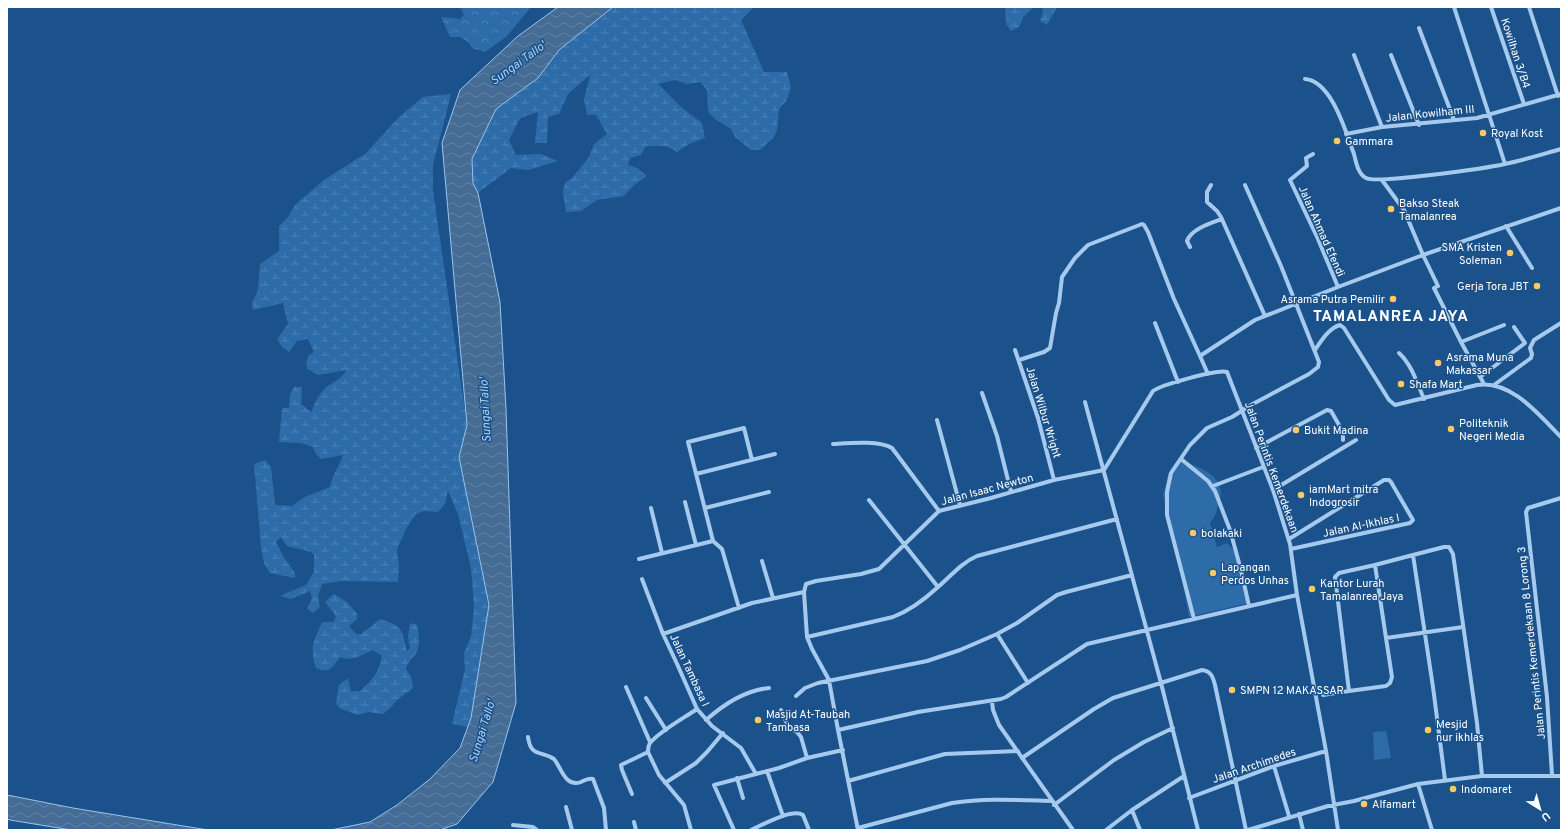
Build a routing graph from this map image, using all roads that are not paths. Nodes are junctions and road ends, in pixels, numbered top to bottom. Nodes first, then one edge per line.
1 (1454, 7) edge
2 (1491, 7) edge
3 (1529, 7) edge
4 (1419, 28) dead end
5 (1354, 55) dead end
6 (1391, 55) dead end
7 (1305, 78) dead end
8 (1559, 95) edge
9 (1524, 104) junction
10 (1489, 114) junction
11 (1454, 120) junction
12 (1419, 125) junction
13 (1382, 127) junction
14 (1346, 134) junction
15 (1561, 149) edge
16 (1313, 154) dead end
17 (1505, 164) junction
18 (1382, 180) junction
19 (1211, 185) dead end
20 (1245, 185) dead end
21 (1561, 208) edge
22 (1222, 219) junction
23 (1506, 226) junction
24 (1190, 247) dead end
25 (1423, 255) junction
26 (1532, 268) dead end
27 (1338, 287) junction
28 (1297, 304) junction
29 (1265, 316) junction
30 (1155, 323) dead end
31 (1561, 323) edge
32 (1504, 325) dead end
33 (1514, 327) dead end
34 (1461, 342) junction
35 (1014, 350) dead end
36 (1315, 350) junction
37 (1399, 354) dead end
38 (1200, 356) junction
39 (1019, 360) junction
40 (1208, 374) junction
41 (1480, 377) junction
42 (1178, 382) junction
43 (1484, 384) junction
44 (1494, 385) junction
45 (982, 393) dead end
46 (1424, 399) junction
47 (1085, 402) dead end
48 (1242, 410) junction
49 (937, 420) dead end
50 (1561, 437) edge
51 (1343, 440) dead end
52 (1356, 440) dead end
53 (833, 444) dead end
54 (1256, 448) junction
55 (775, 454) dead end
56 (1181, 459) junction
57 (752, 460) junction
58 (1263, 467) junction
59 (1104, 470) junction
60 (696, 474) junction
61 (1054, 480) junction
62 (1213, 486) junction
63 (1273, 490) junction
64 (769, 492) dead end
65 (1011, 492) junction
66 (1561, 498) edge
67 (869, 500) dead end
68 (685, 502) dead end
69 (960, 505) junction
70 (651, 508) dead end
71 (705, 508) junction
72 (939, 510) junction
73 (1117, 519) junction
74 (713, 540) junction
75 (1289, 540) junction
76 (696, 545) junction
77 (905, 545) junction
78 (1291, 549) junction
79 (662, 553) junction
80 (1413, 555) junction
81 (639, 559) dead end
82 (762, 561) dead end
83 (1375, 564) junction
84 (1132, 575) junction
85 (642, 579) dead end
86 (938, 587) junction
87 (804, 589) junction
88 (1297, 595) junction
89 (773, 598) junction
90 (1249, 606) junction
91 (740, 608) junction
92 (1194, 619) junction
93 (1463, 627) junction
94 (1147, 630) junction
95 (1424, 633) junction
96 (663, 634) junction
97 (998, 634) junction
98 (807, 637) junction
99 (1386, 638) junction
100 (829, 680) junction
101 (1028, 683) junction
102 (1161, 683) junction
103 (626, 687) dead end
104 (769, 688) dead end
105 (1349, 691) junction
106 (796, 696) dead end
107 (1324, 696) dead end
108 (646, 698) dead end
109 (992, 701) junction
110 (697, 709) junction
111 (781, 710) dead end
112 (706, 720) junction
113 (1173, 728) junction
114 (666, 730) junction
115 (838, 730) junction
116 (723, 734) junction
117 (528, 737) dead end
118 (650, 742) junction
119 (843, 750) junction
120 (1018, 751) junction
121 (1326, 751) junction
122 (648, 752) junction
123 (808, 758) junction
124 (1022, 758) junction
125 (1274, 766) junction
126 (767, 771) junction
127 (756, 774) junction
128 (1552, 775) junction
129 (1184, 776) junction
130 (1482, 776) junction
131 (1561, 776) edge
132 (737, 778) junction
133 (1234, 780) junction
134 (1445, 780) junction
135 (848, 781) junction
136 (665, 783) junction
137 (1418, 784) junction
138 (632, 794) dead end
139 (743, 798) dead end
140 (1189, 798) junction
141 (1053, 803) junction
142 (1334, 804) junction
143 (566, 807) dead end
144 (1132, 810) junction
145 (1299, 814) junction
146 (783, 816) junction
147 (1289, 816) junction
148 (634, 822) dead end
149 (513, 824) dead end
150 (858, 829) edge
151 (536, 830) edge
152 (572, 830) edge
153 (606, 830) edge
154 (636, 830) edge
155 (691, 830) edge
156 (734, 830) edge
157 (751, 830) edge
158 (809, 830) edge
159 (1073, 830) edge
160 (1106, 830) edge
161 (1140, 830) edge
162 (1198, 830) edge
163 (1247, 830) edge
164 (1302, 830) edge
165 (1338, 830) edge
166 (1432, 830) edge

1 - 10 street
2 - 9 street, Kowilhan 3/B4
3 - 8 street
4 - 11 street
5 - 13 street
6 - 12 street
7 - 14 street
8 - 9 street, Jalan Kowilham III
9 - 10 street, Jalan Kowilham III
10 - 11 street, Jalan Kowilham III
10 - 17 street
11 - 12 street, Jalan Kowilham III
12 - 13 street, Jalan Kowilham III
13 - 14 street, Jalan Kowilham III
14 - 18 street
15 - 17 street
16 - 27 street, Jalan Ahmad Efendi
17 - 18 street
18 - 25 street
19 - 22 street
20 - 28 street
21 - 23 street
22 - 24 street
22 - 29 street
23 - 25 street
23 - 26 street
25 - 27 street
25 - 34 street
27 - 28 street
28 - 29 street
28 - 36 street
29 - 38 street
30 - 42 street
31 - 44 street
32 - 34 street
33 - 41 street
34 - 41 street
35 - 39 street, Jalan Wilbur Wright
36 - 46 street
36 - 48 street
37 - 46 street
38 - 39 street
38 - 40 street
39 - 61 street, Jalan Wilbur Wright
40 - 42 street
40 - 48 street, Jalan Perintis Kemerdekaan
41 - 43 street
42 - 59 street
43 - 44 street
43 - 46 street
44 - 50 street
45 - 65 street
47 - 59 street
48 - 54 street, Jalan Perintis Kemerdekaan
48 - 56 street
49 - 69 street
51 - 54 street
52 - 63 street
53 - 72 street
54 - 58 street, Jalan Perintis Kemerdekaan
55 - 57 street
56 - 62 street
56 - 92 street
57 - 60 street
57 - 60 street
58 - 62 street
58 - 63 street, Jalan Perintis Kemerdekaan
59 - 61 street, Jalan Isaac Newton
59 - 73 street
60 - 71 street
61 - 65 street, Jalan Isaac Newton
62 - 90 street
63 - 75 street, Jalan Perintis Kemerdekaan
64 - 71 street
65 - 69 street, Jalan Isaac Newton
66 - 128 street, Jalan Perintis Kemerdekaan 8 Lorong 3
67 - 77 street
68 - 76 street
69 - 72 street, Jalan Isaac Newton
70 - 79 street
71 - 74 street
72 - 77 street, Jalan Isaac Newton
73 - 84 street
73 - 86 street
74 - 76 street
74 - 91 street
75 - 78 street, Jalan Perintis Kemerdekaan
75 - 78 street, Jalan Al-Ikhlas I
76 - 79 street
77 - 86 street
77 - 87 street, Jalan Isaac Newton
78 - 88 street, Jalan Perintis Kemerdekaan
79 - 81 street
80 - 83 street
80 - 93 street
80 - 95 street
82 - 89 street
83 - 99 street
83 - 105 street
84 - 94 street
84 - 97 street
85 - 96 street, Jalan Tambasa I
86 - 98 street
87 - 89 street, Jalan Isaac Newton
87 - 98 street
88 - 90 street
88 - 121 street, Jalan Perintis Kemerdekaan
89 - 91 street, Jalan Isaac Newton
90 - 92 street
91 - 96 street, Jalan Isaac Newton
92 - 94 street
93 - 95 street
93 - 130 street
94 - 101 street
94 - 102 street
95 - 99 street
95 - 134 street
96 - 110 street, Jalan Tambasa I
97 - 100 street
97 - 101 street
98 - 100 street
99 - 105 street
100 - 106 street
100 - 115 street
101 - 109 street
102 - 113 street
102 - 124 street
102 - 133 street
103 - 118 street
104 - 112 street
105 - 107 street
108 - 114 street
109 - 115 street
109 - 120 street
110 - 112 street, Jalan Tambasa I
110 - 114 street
111 - 123 street
112 - 116 street, Jalan Tambasa I
113 - 129 street
113 - 141 street
114 - 118 street
115 - 119 street
116 - 127 street, Jalan Tambasa I
116 - 136 street
117 - 153 street
118 - 122 street
119 - 123 street
119 - 135 street
120 - 124 street
120 - 135 street
121 - 125 street, Jalan Archimedes
121 - 142 street, Jalan Perintis Kemerdekaan
122 - 136 street
122 - 138 street
123 - 126 street
124 - 141 street
125 - 133 street, Jalan Archimedes
125 - 147 street
126 - 127 street
126 - 146 street
127 - 132 street
128 - 130 street
128 - 131 street
129 - 140 street
129 - 144 street
130 - 134 street
132 - 139 street
132 - 156 street
133 - 140 street, Jalan Archimedes
133 - 163 street
134 - 137 street
135 - 150 street
136 - 155 street
137 - 142 street
137 - 166 street
140 - 162 street
141 - 150 street
141 - 159 street
142 - 145 street
142 - 165 street, Jalan Perintis Kemerdekaan
143 - 152 street
144 - 160 street
144 - 161 street
145 - 147 street
145 - 164 street
146 - 157 street
146 - 158 street
147 - 163 street
148 - 154 street
149 - 151 street

